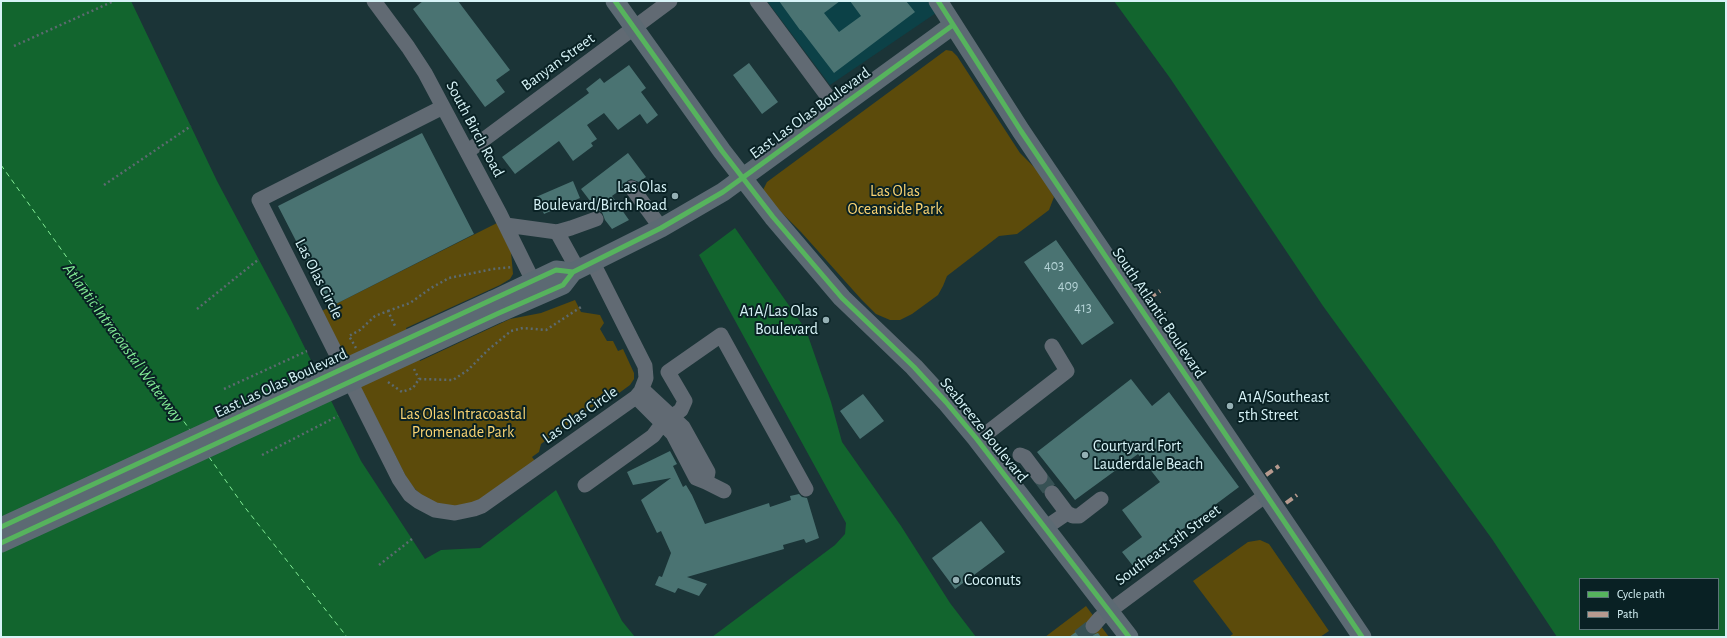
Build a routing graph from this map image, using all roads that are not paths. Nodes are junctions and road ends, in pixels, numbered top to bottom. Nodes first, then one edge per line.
1 (615, 1) edge
2 (670, 1) edge
3 (757, 1) edge
4 (938, 1) edge
5 (377, 2) edge
6 (953, 25) junction
7 (635, 28) junction
8 (443, 107) junction
9 (837, 109) junction
10 (467, 152) junction
11 (742, 178) junction
12 (632, 188) dead end
13 (596, 219) dead end
14 (506, 225) junction
15 (661, 228) junction
16 (557, 232) junction
17 (582, 268) junction
18 (533, 281) junction
19 (496, 307) junction
20 (1052, 346) dead end
21 (668, 372) junction
22 (646, 373) junction
23 (639, 393) junction
24 (667, 420) junction
25 (978, 440) junction
26 (1020, 455) dead end
27 (1040, 477) tunnel mouth
28 (585, 485) dead end
29 (806, 489) dead end
30 (724, 491) dead end
31 (1052, 493) tunnel mouth
32 (1266, 495) junction
33 (1100, 500) dead end
34 (1067, 513) junction
35 (1, 527) edge
36 (1045, 528) junction
37 (1, 544) edge
38 (1108, 612) junction
39 (1093, 626) tunnel mouth
40 (1129, 637) edge
41 (1362, 637) edge

1 - 7 main road, Seabreeze Boulevard
2 - 7 street, Banyan Street
3 - 9 street
4 - 6 main road, South Atlantic Boulevard
5 - 8 street, South Birch Road
6 - 9 main road, East Las Olas Boulevard
6 - 32 main road, South Atlantic Boulevard
7 - 10 street, Banyan Street
7 - 11 main road, Seabreeze Boulevard
8 - 10 street, South Birch Road
8 - 23 street, Las Olas Circle
9 - 11 main road, East Las Olas Boulevard
10 - 14 street, South Birch Road
11 - 15 main road, East Las Olas Boulevard
11 - 25 main road, Seabreeze Boulevard
12 - 15 street
13 - 16 street
14 - 16 street
14 - 18 street, South Birch Road
15 - 17 main road, East Las Olas Boulevard
16 - 17 street
17 - 18 main road, East Las Olas Boulevard
17 - 19 main road, East Las Olas Boulevard
17 - 22 street
18 - 19 main road, East Las Olas Boulevard
19 - 35 main road, East Las Olas Boulevard, bridge
19 - 37 main road, East Las Olas Boulevard, bridge
20 - 25 street
21 - 22 street
21 - 24 street
21 - 29 street
22 - 23 street, Las Olas Circle
23 - 24 street
24 - 28 street
24 - 30 street
25 - 36 main road, Seabreeze Boulevard
26 - 27 street
31 - 34 street
32 - 38 street, Southeast 5th Street
32 - 41 main road, South Atlantic Boulevard
33 - 34 street
34 - 36 street
36 - 38 main road, Seabreeze Boulevard
38 - 39 street, Southeast 5th Street
38 - 40 main road, Seabreeze Boulevard

